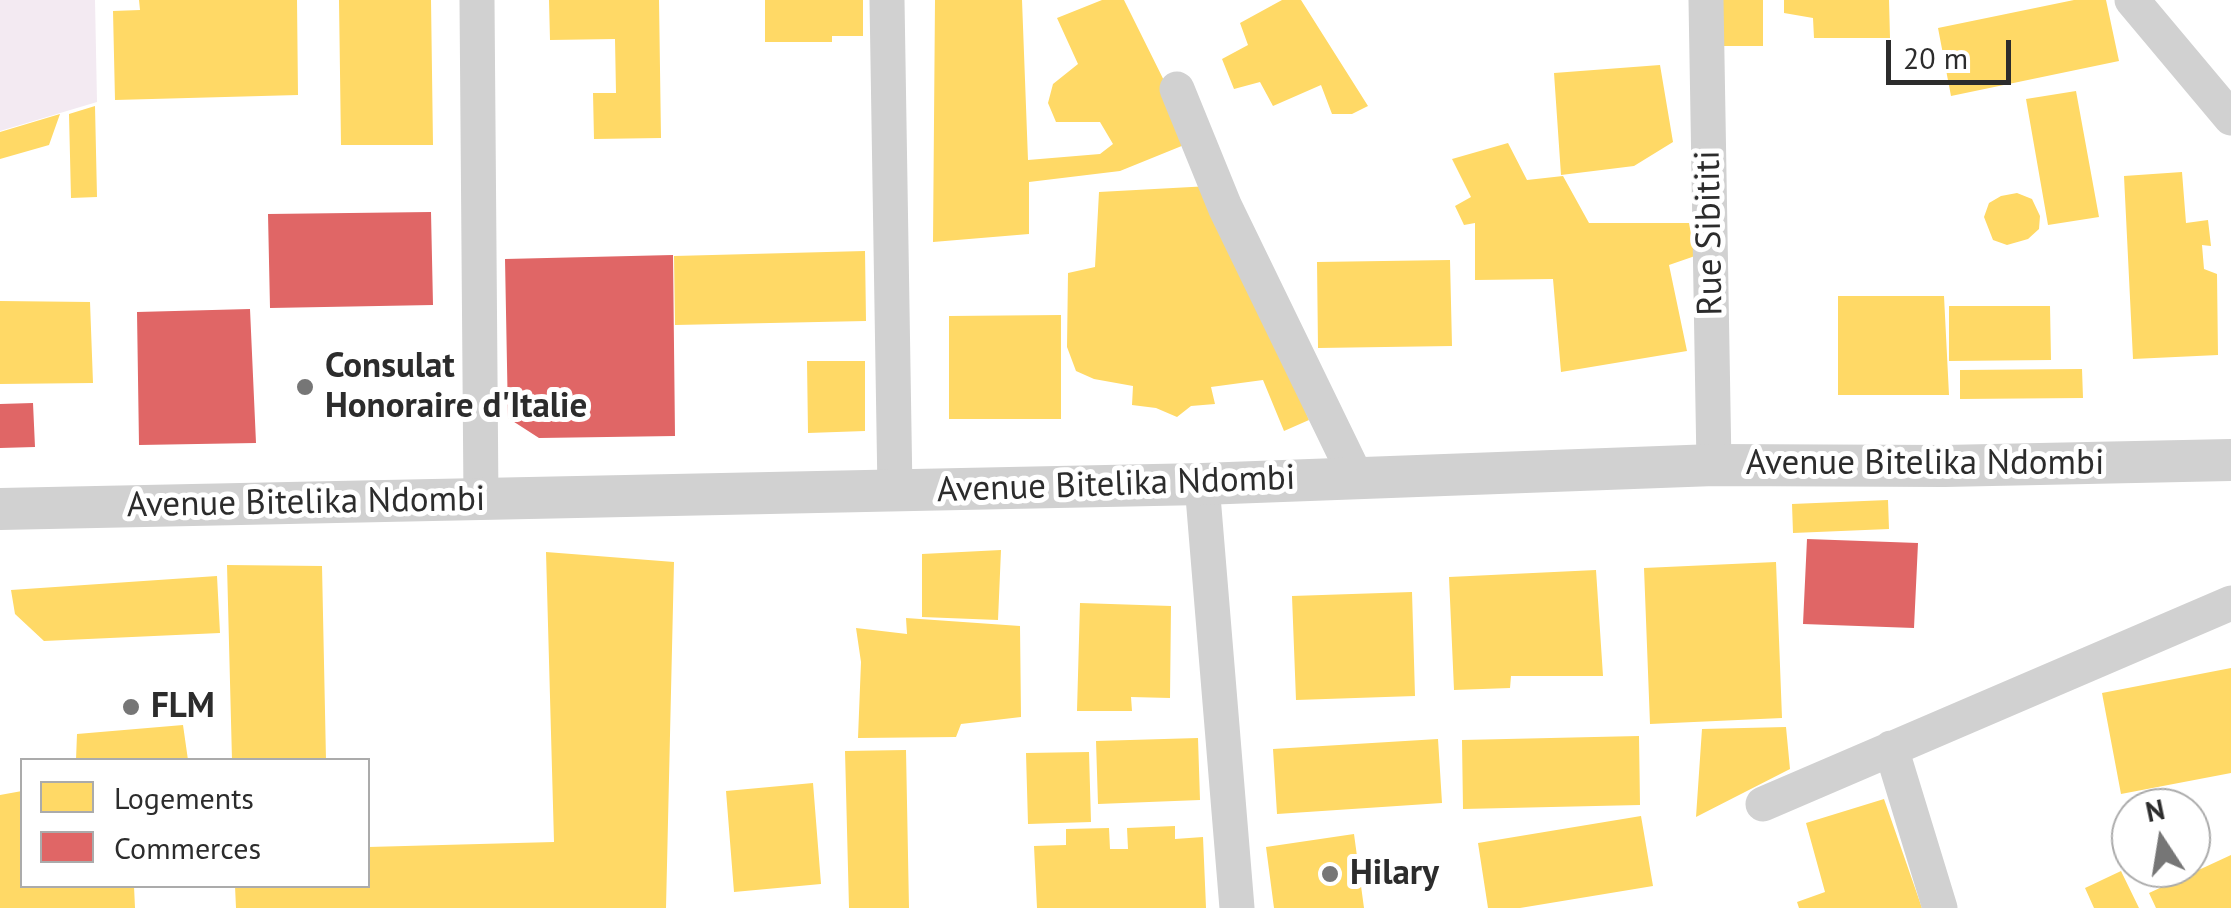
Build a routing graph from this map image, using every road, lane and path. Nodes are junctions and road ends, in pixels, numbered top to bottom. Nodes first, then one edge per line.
1 (477, 0) edge
2 (888, 0) edge
3 (1706, 0) edge
4 (2132, 0) edge
5 (1177, 89) dead end
6 (2231, 118) edge
7 (2231, 460) edge
8 (1714, 465) junction
9 (1356, 477) junction
10 (1202, 484) junction
11 (895, 491) junction
12 (482, 500) junction
13 (0, 509) edge
14 (2231, 603) edge
15 (1891, 748) junction
16 (1763, 804) dead end
17 (1237, 908) edge
18 (1940, 908) edge

1 - 12 street
2 - 11 street
3 - 8 street, Rue Sibititi
4 - 6 street
5 - 9 street
7 - 8 street, Avenue Bitelika Ndombi
8 - 9 street, Avenue Bitelika Ndombi
9 - 10 street, Avenue Bitelika Ndombi
10 - 11 street, Avenue Bitelika Ndombi
10 - 17 street
11 - 12 street, Avenue Bitelika Ndombi
12 - 13 street, Avenue Bitelika Ndombi
14 - 15 street
15 - 16 street
15 - 18 street

